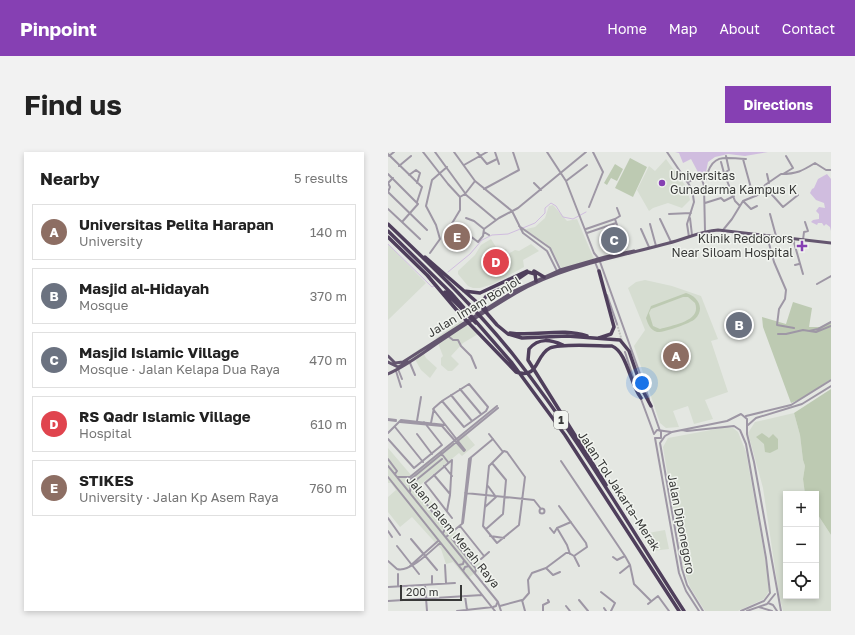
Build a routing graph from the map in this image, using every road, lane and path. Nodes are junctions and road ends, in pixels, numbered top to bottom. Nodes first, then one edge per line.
1 (394, 152) edge
2 (423, 152) edge
3 (435, 152) edge
4 (454, 152) edge
5 (477, 152) edge
6 (487, 152) edge
7 (495, 152) edge
8 (513, 152) edge
9 (547, 152) edge
10 (586, 152) edge
11 (593, 152) edge
12 (667, 152) edge
13 (389, 155) edge
14 (412, 156) dead end
15 (480, 156) junction
16 (726, 156) junction
17 (786, 156) dead end
18 (746, 158) dead end
19 (497, 159) junction
20 (743, 159) junction
21 (721, 162) dead end
22 (500, 164) dead end
23 (587, 164) dead end
24 (464, 165) junction
25 (399, 166) junction
26 (447, 167) junction
27 (831, 170) edge
28 (561, 172) junction
29 (724, 173) junction
30 (388, 174) edge
31 (440, 174) junction
32 (767, 174) dead end
33 (783, 174) junction
34 (409, 175) junction
35 (701, 176) junction
36 (392, 178) junction
37 (703, 179) junction
38 (712, 179) dead end
39 (475, 181) junction
40 (566, 181) junction
41 (688, 182) junction
42 (417, 183) junction
43 (534, 183) dead end
44 (769, 183) junction
45 (764, 187) junction
46 (484, 189) junction
47 (541, 190) junction
48 (388, 192) edge
49 (465, 193) junction
50 (798, 195) dead end
51 (734, 196) junction
52 (756, 196) junction
53 (461, 197) junction
54 (743, 201) junction
55 (417, 202) junction
56 (705, 203) junction
57 (740, 206) junction
58 (757, 206) dead end
59 (589, 207) dead end
60 (617, 208) dead end
61 (388, 209) edge
62 (512, 211) junction
63 (410, 213) junction
64 (691, 213) junction
65 (669, 214) dead end
66 (770, 214) dead end
67 (466, 218) dead end
68 (615, 219) junction
69 (660, 219) dead end
70 (496, 220) junction
71 (402, 222) junction
72 (805, 222) dead end
73 (616, 223) junction
74 (388, 224) edge
75 (650, 224) dead end
76 (451, 225) dead end
77 (461, 228) dead end
78 (520, 228) junction
79 (618, 228) dead end
80 (484, 229) junction
81 (586, 229) junction
82 (641, 229) dead end
83 (427, 230) dead end
84 (388, 231) edge
85 (705, 231) junction
86 (722, 231) junction
87 (484, 232) junction
88 (587, 233) junction
89 (743, 233) junction
90 (489, 235) dead end
91 (767, 235) junction
92 (690, 236) junction
93 (776, 236) junction
94 (388, 237) edge
95 (746, 238) dead end
96 (420, 239) dead end
97 (793, 239) junction
98 (803, 240) junction
99 (671, 242) junction
100 (831, 242) edge
101 (656, 246) junction
102 (649, 247) junction
103 (414, 248) junction
104 (550, 248) junction
105 (547, 251) junction
106 (430, 253) dead end
107 (597, 260) junction
108 (799, 264) junction
109 (795, 265) dead end
110 (599, 271) junction
111 (560, 272) junction
112 (537, 273) junction
113 (803, 274) dead end
114 (427, 275) junction
115 (831, 276) edge
116 (544, 277) junction
117 (537, 280) junction
118 (817, 284) dead end
119 (462, 290) junction
120 (490, 308) junction
121 (831, 322) edge
122 (617, 324) tunnel mouth
123 (464, 325) junction
124 (831, 326) edge
125 (794, 328) dead end
126 (809, 331) junction
127 (489, 334) junction
128 (778, 334) dead end
129 (448, 336) junction
130 (590, 337) junction
131 (601, 339) junction
132 (432, 346) junction
133 (566, 346) junction
134 (625, 352) dead end
135 (388, 356) edge
136 (388, 363) edge
137 (410, 363) junction
138 (476, 368) dead end
139 (388, 369) edge
140 (397, 370) junction
141 (388, 374) edge
142 (415, 375) dead end
143 (402, 379) dead end
144 (831, 380) edge
145 (831, 386) edge
146 (401, 387) dead end
147 (460, 389) junction
148 (451, 395) junction
149 (421, 397) dead end
150 (641, 398) junction
151 (442, 400) junction
152 (651, 406) junction
153 (498, 407) dead end
154 (433, 410) junction
155 (755, 414) junction
156 (481, 415) junction
157 (745, 415) junction
158 (756, 418) junction
159 (388, 420) edge
160 (396, 420) dead end
161 (409, 421) junction
162 (417, 421) junction
163 (472, 421) junction
164 (424, 423) junction
165 (431, 423) junction
166 (712, 424) junction
167 (446, 425) junction
168 (747, 426) junction
169 (395, 427) junction
170 (704, 429) junction
171 (681, 430) junction
172 (660, 431) junction
173 (672, 432) junction
174 (388, 433) edge
175 (450, 433) junction
176 (417, 434) dead end
177 (489, 434) dead end
178 (654, 434) junction
179 (655, 438) junction
180 (388, 439) edge
181 (493, 439) junction
182 (457, 441) junction
183 (657, 446) junction
184 (750, 448) junction
185 (660, 450) junction
186 (503, 452) junction
187 (432, 454) junction
188 (440, 454) junction
189 (388, 459) edge
190 (442, 459) junction
191 (748, 459) junction
192 (561, 461) dead end
193 (422, 462) junction
194 (492, 463) junction
195 (447, 464) junction
196 (388, 466) edge
197 (495, 466) junction
198 (489, 468) junction
199 (434, 475) junction
200 (396, 476) junction
201 (452, 476) junction
202 (388, 478) edge
203 (410, 478) junction
204 (488, 486) junction
205 (665, 492) junction
206 (410, 493) junction
207 (465, 493) junction
208 (450, 495) junction
209 (486, 495) junction
210 (496, 496) junction
211 (611, 496) junction
212 (760, 496) junction
213 (504, 497) junction
214 (523, 498) junction
215 (669, 500) junction
216 (757, 504) junction
217 (559, 506) dead end
218 (485, 507) junction
219 (542, 509) dead end
220 (447, 510) junction
221 (388, 518) edge
222 (452, 518) dead end
223 (571, 522) junction
224 (460, 525) junction
225 (550, 528) dead end
226 (557, 528) junction
227 (486, 529) junction
228 (388, 531) edge
229 (443, 533) junction
230 (390, 534) junction
231 (400, 535) dead end
232 (490, 536) junction
233 (388, 537) edge
234 (392, 537) dead end
235 (446, 537) junction
236 (411, 538) dead end
237 (504, 538) junction
238 (452, 539) dead end
239 (439, 542) junction
240 (763, 543) junction
241 (454, 544) junction
242 (396, 546) dead end
243 (677, 550) junction
244 (463, 552) junction
245 (489, 552) dead end
246 (424, 554) junction
247 (460, 554) junction
248 (570, 554) junction
249 (770, 555) junction
250 (484, 556) junction
251 (574, 556) junction
252 (625, 556) junction
253 (675, 556) junction
254 (613, 557) dead end
255 (481, 559) dead end
256 (464, 560) junction
257 (388, 561) edge
258 (412, 564) junction
259 (445, 565) dead end
260 (458, 565) junction
261 (630, 565) junction
262 (469, 566) junction
263 (579, 566) dead end
264 (546, 568) junction
265 (437, 570) dead end
266 (463, 572) junction
267 (560, 572) dead end
268 (475, 573) junction
269 (620, 573) dead end
270 (398, 574) dead end
271 (419, 574) dead end
272 (432, 576) dead end
273 (446, 583) junction
274 (455, 583) dead end
275 (432, 584) junction
276 (425, 585) junction
277 (398, 586) junction
278 (388, 587) edge
279 (776, 591) junction
280 (601, 592) dead end
281 (482, 595) junction
282 (466, 596) junction
283 (426, 599) junction
284 (548, 600) dead end
285 (579, 600) dead end
286 (522, 601) junction
287 (651, 601) junction
288 (388, 602) edge
289 (498, 602) junction
290 (778, 603) junction
291 (648, 604) dead end
292 (767, 604) junction
293 (774, 604) junction
294 (500, 606) junction
295 (566, 606) dead end
296 (758, 607) junction
297 (492, 608) junction
298 (604, 608) dead end
299 (467, 610) edge
300 (427, 611) edge
301 (457, 611) edge
302 (496, 611) edge
303 (501, 611) edge
304 (525, 611) edge
305 (543, 611) edge
306 (570, 611) edge
307 (588, 611) edge
308 (606, 611) edge
309 (611, 611) edge
310 (669, 611) edge
311 (679, 611) edge
312 (684, 611) edge
313 (699, 611) edge
314 (703, 611) edge
315 (741, 611) edge
316 (747, 611) edge
317 (772, 611) edge
318 (777, 611) edge
319 (780, 611) edge

1 - 13 street
2 - 31 street
3 - 26 street
4 - 24 street
5 - 15 street
6 - 15 street
7 - 19 street
8 - 46 street
9 - 28 street
10 - 28 street
11 - 59 street
12 - 41 street
13 - 25 street
14 - 25 street
15 - 19 street
15 - 24 street
16 - 20 street
16 - 29 street
16 - 35 street
17 - 33 street
18 - 20 street
19 - 22 street
20 - 52 street
21 - 29 street
23 - 40 street
24 - 39 street
25 - 34 street
26 - 31 street
26 - 49 street
27 - 33 street
28 - 40 street
28 - 47 street
29 - 51 street
30 - 36 street
31 - 53 street
31 - 106 street
32 - 44 street
33 - 44 street
34 - 42 street
34 - 42 street
35 - 37 street
35 - 41 street
36 - 48 street
36 - 55 street
37 - 38 street
37 - 56 street
39 - 46 street
39 - 49 street
40 - 81 street
41 - 64 street
42 - 55 street
43 - 47 street
44 - 45 street
45 - 50 street
45 - 52 street
46 - 62 street
47 - 62 street
48 - 63 street
49 - 53 street
49 - 70 street
51 - 56 street
51 - 57 street
52 - 54 street
53 - 76 street
54 - 57 street
54 - 58 street
55 - 63 street
56 - 85 street
57 - 86 street
60 - 68 street
61 - 71 street
62 - 70 street
62 - 78 street
63 - 71 street
63 - 83 street
64 - 65 street
64 - 92 street
66 - 93 street
67 - 80 street
68 - 73 street
68 - 81 street
69 - 99 street
70 - 80 street
71 - 96 street
72 - 98 street
73 - 79 street
73 - 88 street
74 - 103 highway, Jalan Tol Jakarta–Merak / 1
75 - 101 street
77 - 87 street
78 - 104 street
78 - 105 street
80 - 87 street
81 - 88 street
82 - 102 street
84 - 127 highway, Jalan Tol Jakarta–Merak / 1
85 - 86 main road, Jalan Imam Bonjol
85 - 92 main road, Jalan Imam Bonjol
86 - 89 main road, Jalan Imam Bonjol
87 - 90 street
88 - 107 street
89 - 91 main road, Jalan Imam Bonjol
89 - 95 street
91 - 93 main road, Jalan Imam Bonjol
91 - 125 street
92 - 99 main road, Jalan Imam Bonjol
93 - 97 main road, Jalan Imam Bonjol
94 - 114 highway
97 - 98 main road, Jalan Imam Bonjol
97 - 108 street
98 - 100 main road, Jalan Imam Bonjol
99 - 101 main road, Jalan Imam Bonjol
101 - 102 main road, Jalan Imam Bonjol
102 - 107 main road, Jalan Imam Bonjol
103 - 119 highway
103 - 211 highway, Jalan Tol Jakarta–Merak / 1
104 - 105 street
104 - 111 street
105 - 111 street
107 - 110 street
107 - 111 main road, Jalan Imam Bonjol
107 - 152 street
108 - 109 street
108 - 113 street
110 - 122 street
110 - 131 highway
111 - 116 main road, Jalan Imam Bonjol
111 - 120 main road, Jalan Imam Bonjol
112 - 116 highway
112 - 117 highway
112 - 119 highway
114 - 127 highway
114 - 133 highway
115 - 118 street
116 - 117 main road, Jalan Imam Bonjol
117 - 120 main road, Jalan Imam Bonjol
117 - 130 highway
119 - 130 highway
120 - 123 main road, Jalan Imam Bonjol
121 - 126 street
123 - 129 main road, Jalan Imam Bonjol
123 - 132 main road, Jalan Imam Bonjol
124 - 126 street
126 - 128 street
127 - 311 highway, Jalan Tol Jakarta–Merak / 1
129 - 132 main road, Jalan Imam Bonjol
129 - 138 street
130 - 131 highway
131 - 152 highway
132 - 135 main road, Jalan Imam Bonjol
132 - 136 main road
132 - 137 main road, Jalan Imam Bonjol
133 - 150 highway
133 - 211 highway
134 - 150 street
136 - 139 main road
137 - 140 main road, Jalan Imam Bonjol
137 - 142 street
140 - 141 main road, Jalan Imam Bonjol
140 - 143 street
140 - 146 street
144 - 155 street
145 - 158 street
147 - 148 street
147 - 156 street
147 - 156 street
148 - 151 street
148 - 163 street
149 - 162 street
150 - 178 street
151 - 154 street
151 - 163 street
152 - 172 street
153 - 182 street
154 - 165 street
154 - 167 street
155 - 157 street
155 - 158 street
156 - 163 street
157 - 166 street
157 - 168 street
158 - 168 street
159 - 160 street
161 - 162 street
161 - 164 street
161 - 169 street
162 - 164 street
164 - 165 street
164 - 187 street
165 - 167 street
165 - 175 street
166 - 170 street
166 - 171 street
167 - 175 street
168 - 184 street
169 - 174 street
169 - 193 street
170 - 171 street
170 - 191 street
171 - 173 street
172 - 173 street
172 - 178 street
172 - 179 street
173 - 185 street, Jalan Diponegoro
175 - 182 street
176 - 187 street
177 - 181 street
178 - 179 street, Jalan Diponegoro
179 - 183 street, Jalan Diponegoro
180 - 193 street
181 - 186 street
181 - 207 street
182 - 182 street
182 - 188 street
183 - 185 street
183 - 205 street, Jalan Diponegoro
184 - 191 street
184 - 212 street
185 - 215 street, Jalan Diponegoro
186 - 194 street
186 - 214 street
187 - 193 street
188 - 190 street
188 - 195 street
188 - 203 street
189 - 200 street
190 - 195 street
190 - 229 street
191 - 216 street
192 - 252 street
194 - 197 street
194 - 198 street
195 - 199 street
195 - 201 street
195 - 201 street
196 - 200 street, Jalan Palem Merah Raya
197 - 198 street
197 - 213 street
198 - 204 street
199 - 208 street
199 - 220 street
200 - 203 street
200 - 206 street, Jalan Palem Merah Raya
201 - 208 street
202 - 239 street, Jalan Palem Merah Raya
203 - 206 street
204 - 209 street
204 - 210 street
205 - 215 street
205 - 253 street, Jalan Diponegoro
206 - 229 street, Jalan Palem Merah Raya
207 - 209 street
207 - 224 street
208 - 220 street
209 - 210 street
209 - 218 street
210 - 213 street
210 - 218 street
211 - 312 highway, Jalan Tol Jakarta–Merak / 1
212 - 216 street
212 - 249 street
213 - 214 street
213 - 227 street
214 - 219 street
214 - 237 street
215 - 243 street, Jalan Diponegoro
216 - 240 street
217 - 223 street
218 - 227 street
220 - 222 street
221 - 231 street
223 - 226 street
223 - 251 street
224 - 235 street
224 - 250 street
225 - 226 street
226 - 248 street
227 - 232 street
228 - 230 street
229 - 235 street, Jalan Palem Merah Raya
230 - 233 street
230 - 234 street
232 - 237 street
232 - 237 street
235 - 241 street, Jalan Palem Merah Raya
236 - 246 street
238 - 241 street
239 - 246 street
239 - 260 street, Jalan Palem Merah Raya
240 - 249 street
240 - 315 street
241 - 244 street
241 - 247 street, Jalan Palem Merah Raya
242 - 258 street
243 - 253 street
243 - 314 street, Jalan Diponegoro
244 - 247 street
244 - 268 street
245 - 250 street
246 - 258 street
246 - 265 street
247 - 256 street, Jalan Palem Merah Raya
248 - 251 street
248 - 264 street
249 - 279 street
250 - 255 street
251 - 263 street
252 - 254 street
252 - 261 street
253 - 313 street, Jalan Diponegoro
256 - 260 street
256 - 262 street, Jalan Palem Merah Raya
257 - 258 street
258 - 271 street
259 - 273 street
260 - 266 street, Jalan Palem Merah Raya
261 - 269 street
261 - 287 street
262 - 266 street
262 - 268 street, Jalan Palem Merah Raya
264 - 267 street
264 - 286 street
266 - 281 street, Jalan Palem Merah Raya
268 - 289 street, Jalan Palem Merah Raya
270 - 277 street
272 - 275 street
273 - 274 street
273 - 275 street
275 - 276 street
276 - 277 street
276 - 283 street
277 - 278 street
279 - 290 street
279 - 292 street
280 - 309 street
281 - 282 street
281 - 297 street, Jalan Palem Merah Raya
282 - 283 street
282 - 299 street
283 - 288 street
283 - 300 street
284 - 305 street
285 - 307 street
286 - 294 street
286 - 304 street
287 - 291 street
287 - 310 street
289 - 294 street, Jalan Palem Merah Raya
289 - 297 street
290 - 293 street
290 - 319 street
292 - 293 street
292 - 296 street
293 - 318 street
294 - 303 street, Jalan Palem Merah Raya
295 - 306 street
296 - 316 street
296 - 317 street
297 - 299 street
297 - 302 street, Jalan Palem Merah Raya
298 - 308 street
299 - 301 street

